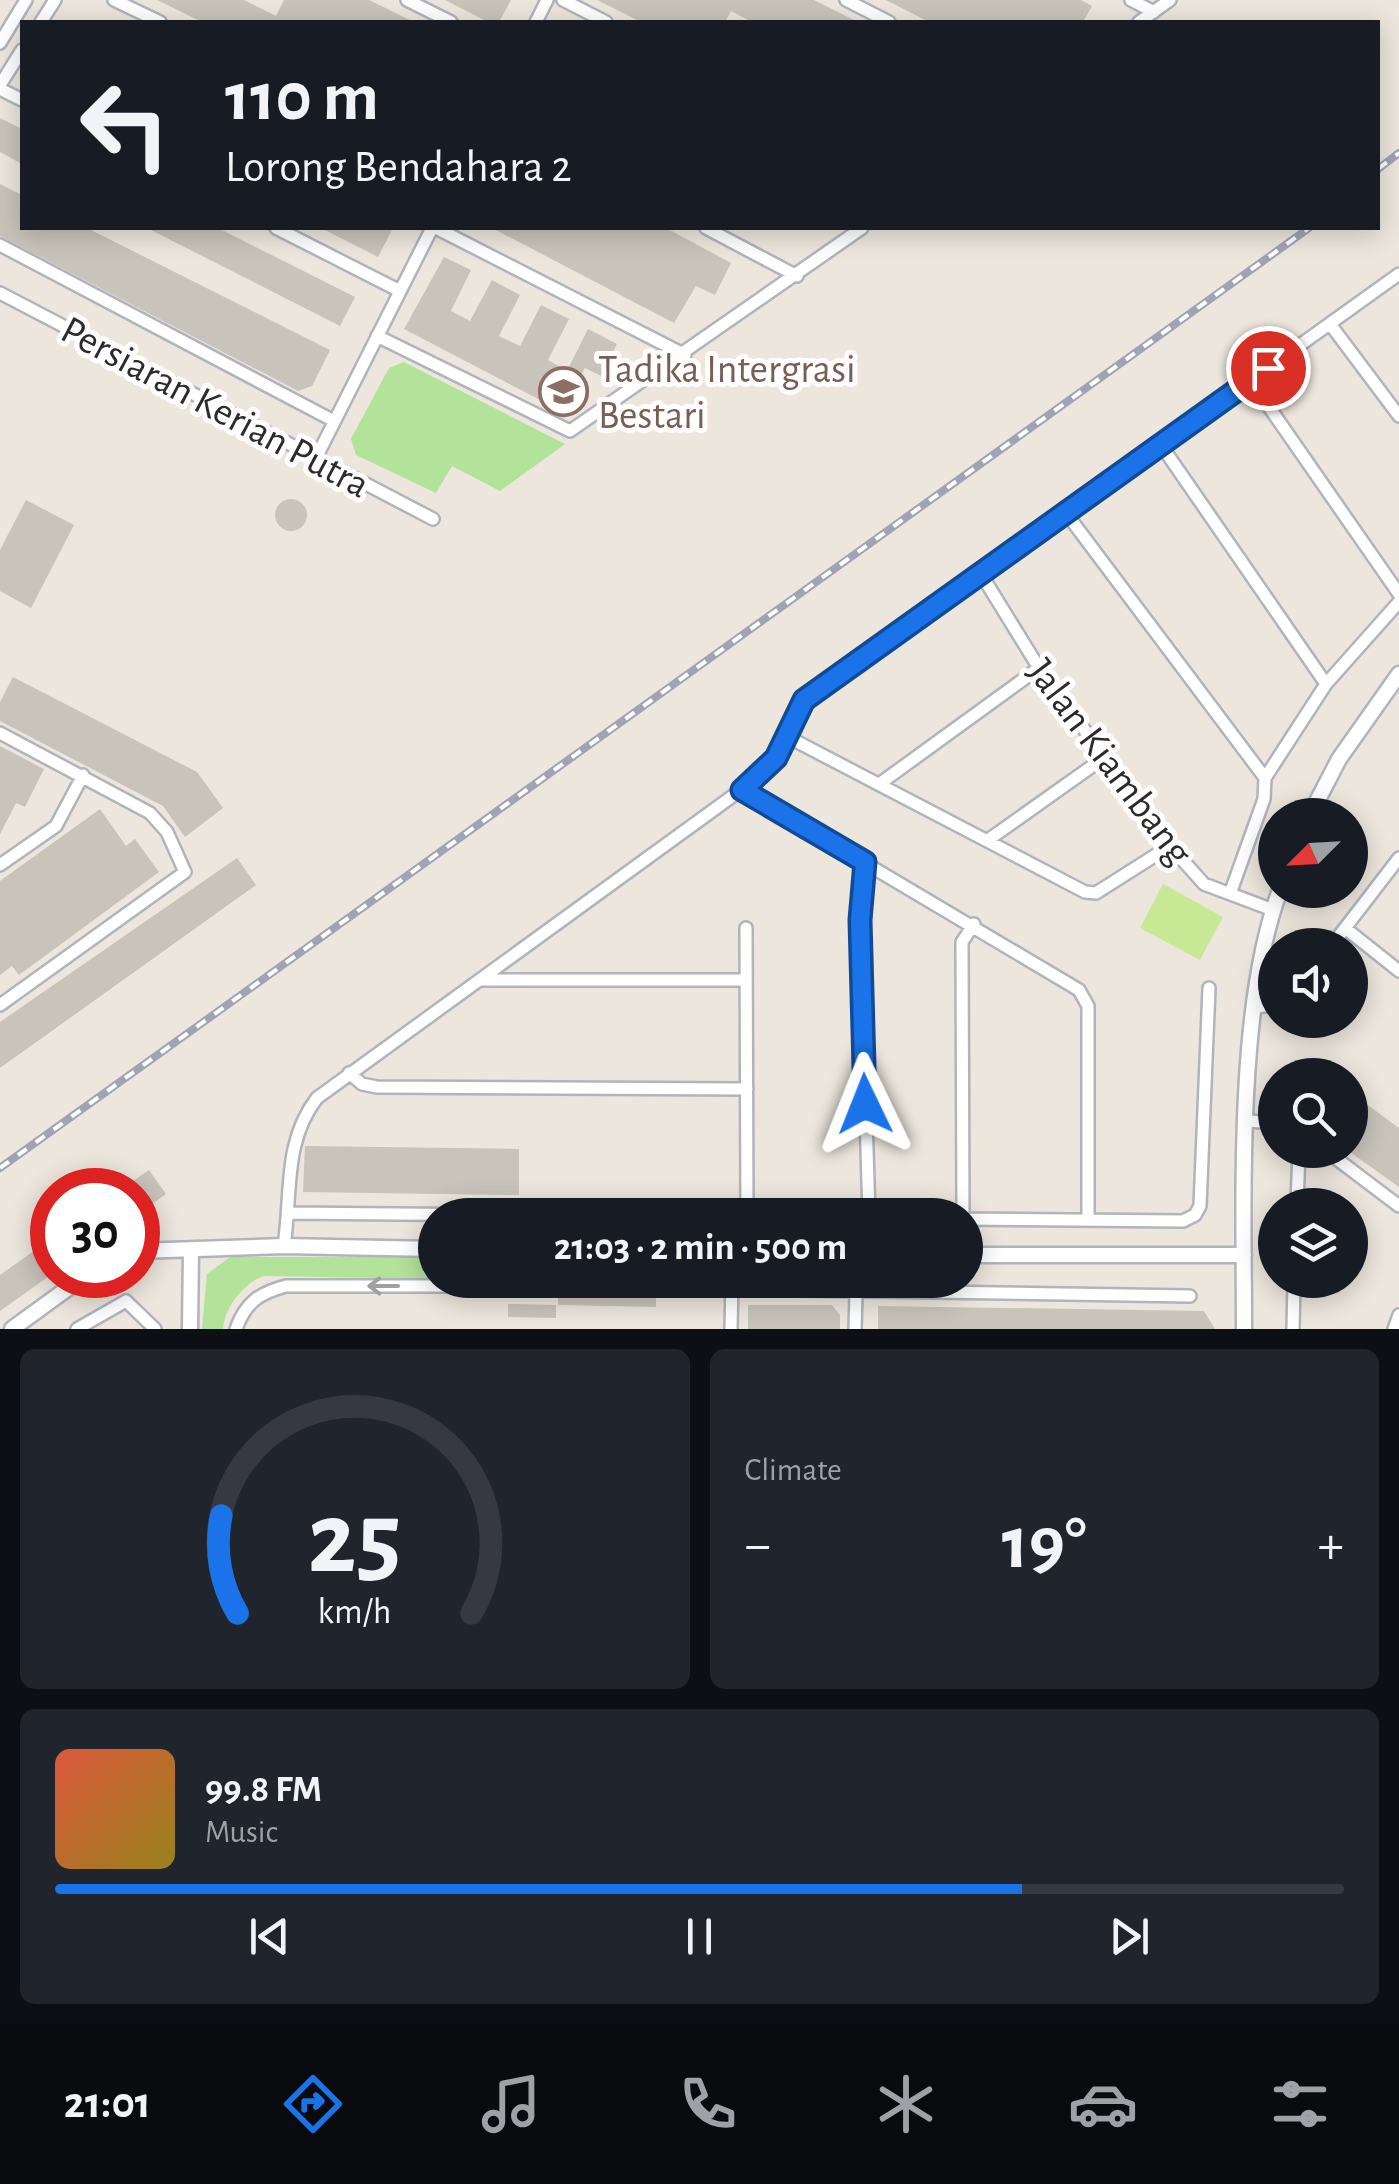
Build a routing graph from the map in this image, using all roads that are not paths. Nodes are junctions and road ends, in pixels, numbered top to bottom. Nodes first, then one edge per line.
1 (26, 0) edge
2 (114, 0) edge
3 (407, 0) edge
4 (563, 0) edge
5 (846, 0) edge
6 (1132, 0) edge
7 (1170, 0) edge
8 (1154, 12) junction
9 (156, 20) edge
10 (447, 20) edge
11 (602, 20) edge
12 (884, 20) edge
13 (1143, 20) edge
14 (0, 42) edge
15 (20, 53) edge
16 (0, 87) edge
17 (280, 230) edge
18 (433, 230) edge
19 (438, 230) edge
20 (710, 230) edge
21 (859, 230) edge
22 (0, 244) edge
23 (1399, 274) edge
24 (797, 276) junction
25 (400, 291) junction
26 (0, 294) edge
27 (1330, 324) junction
28 (377, 336) junction
29 (684, 355) junction
30 (1250, 381) junction
31 (1398, 414) edge
32 (334, 421) junction
33 (1160, 445) junction
34 (316, 458) junction
35 (1066, 513) junction
36 (433, 519) dead end
37 (980, 574) junction
38 (1399, 594) edge
39 (1399, 602) edge
40 (1040, 668) junction
41 (1399, 674) edge
42 (1326, 684) junction
43 (0, 733) edge
44 (786, 736) junction
45 (1105, 757) junction
46 (83, 775) junction
47 (1265, 778) junction
48 (882, 782) junction
49 (742, 790) junction
50 (1319, 798) edge
51 (988, 840) junction
52 (1170, 846) junction
53 (1399, 858) edge
54 (865, 862) junction
55 (0, 866) edge
56 (1231, 892) junction
57 (1273, 910) joint
58 (974, 924) junction
59 (746, 928) dead end
60 (1345, 928) edge
61 (1368, 946) edge
62 (1399, 971) edge
63 (480, 980) junction
64 (746, 980) junction
65 (1209, 988) dead end
66 (0, 1005) edge
67 (1256, 1007) joint
68 (348, 1073) junction
69 (747, 1088) junction
70 (1248, 1121) junction
71 (1258, 1121) edge
72 (1349, 1168) edge
73 (747, 1198) edge
74 (868, 1198) edge
75 (964, 1198) edge
76 (1399, 1206) edge
77 (289, 1213) junction
78 (418, 1214) edge
79 (983, 1217) edge
80 (1088, 1220) junction
81 (284, 1246) junction
82 (418, 1248) edge
83 (191, 1250) junction
84 (160, 1251) edge
85 (983, 1255) edge
86 (1244, 1256) junction
87 (418, 1286) edge
88 (983, 1295) edge
89 (1190, 1296) dead end
90 (54, 1298) edge
91 (732, 1298) edge
92 (856, 1298) edge
93 (1294, 1298) edge
94 (1399, 1315) edge
95 (12, 1329) edge
96 (77, 1329) edge
97 (154, 1329) edge
98 (190, 1329) edge
99 (236, 1329) edge
100 (732, 1329) edge
101 (855, 1329) edge
102 (1244, 1329) edge
103 (1293, 1329) edge
104 (1394, 1329) edge

1 - 14 street
2 - 9 street
3 - 10 street
4 - 11 street
5 - 12 street
6 - 8 street
7 - 8 street
8 - 13 street
15 - 16 street
17 - 25 street
18 - 25 street
19 - 29 street
20 - 24 street
21 - 24 street
22 - 32 street
23 - 27 street
24 - 29 street
25 - 28 street
26 - 34 street, Persiaran Kerian Putra
27 - 30 street
27 - 31 street
28 - 29 street
28 - 32 street
30 - 33 street
30 - 38 street
32 - 34 street
33 - 35 street
33 - 42 street
34 - 36 street, Persiaran Kerian Putra
35 - 37 street
35 - 47 street
37 - 40 street, Jalan Kiambang
37 - 44 street
39 - 42 street
40 - 45 street, Jalan Kiambang
40 - 48 street
41 - 50 street
42 - 47 street
43 - 46 street
44 - 48 street
44 - 49 street
45 - 51 street
45 - 52 street, Jalan Kiambang
46 - 55 street
46 - 66 street
47 - 56 street
48 - 51 street
49 - 54 street
49 - 63 street
51 - 52 street
52 - 56 street, Jalan Kiambang
53 - 60 street
54 - 58 street
54 - 74 street
56 - 57 street, Jalan Kiambang
57 - 67 street
58 - 75 street
58 - 80 street
59 - 64 street
61 - 62 street
63 - 64 street
63 - 68 street
64 - 69 street
65 - 80 street
67 - 70 street
68 - 69 street
68 - 77 street
69 - 73 street
70 - 71 street
70 - 86 street
72 - 76 street
77 - 78 street
77 - 81 street
79 - 80 street
81 - 82 street
81 - 83 street
83 - 84 street
83 - 98 street
85 - 86 street
86 - 102 street
87 -> 99 street
88 - 89 street
90 - 95 street
91 - 100 street
92 - 101 street
93 - 103 street
94 - 104 street
96 - 97 street

